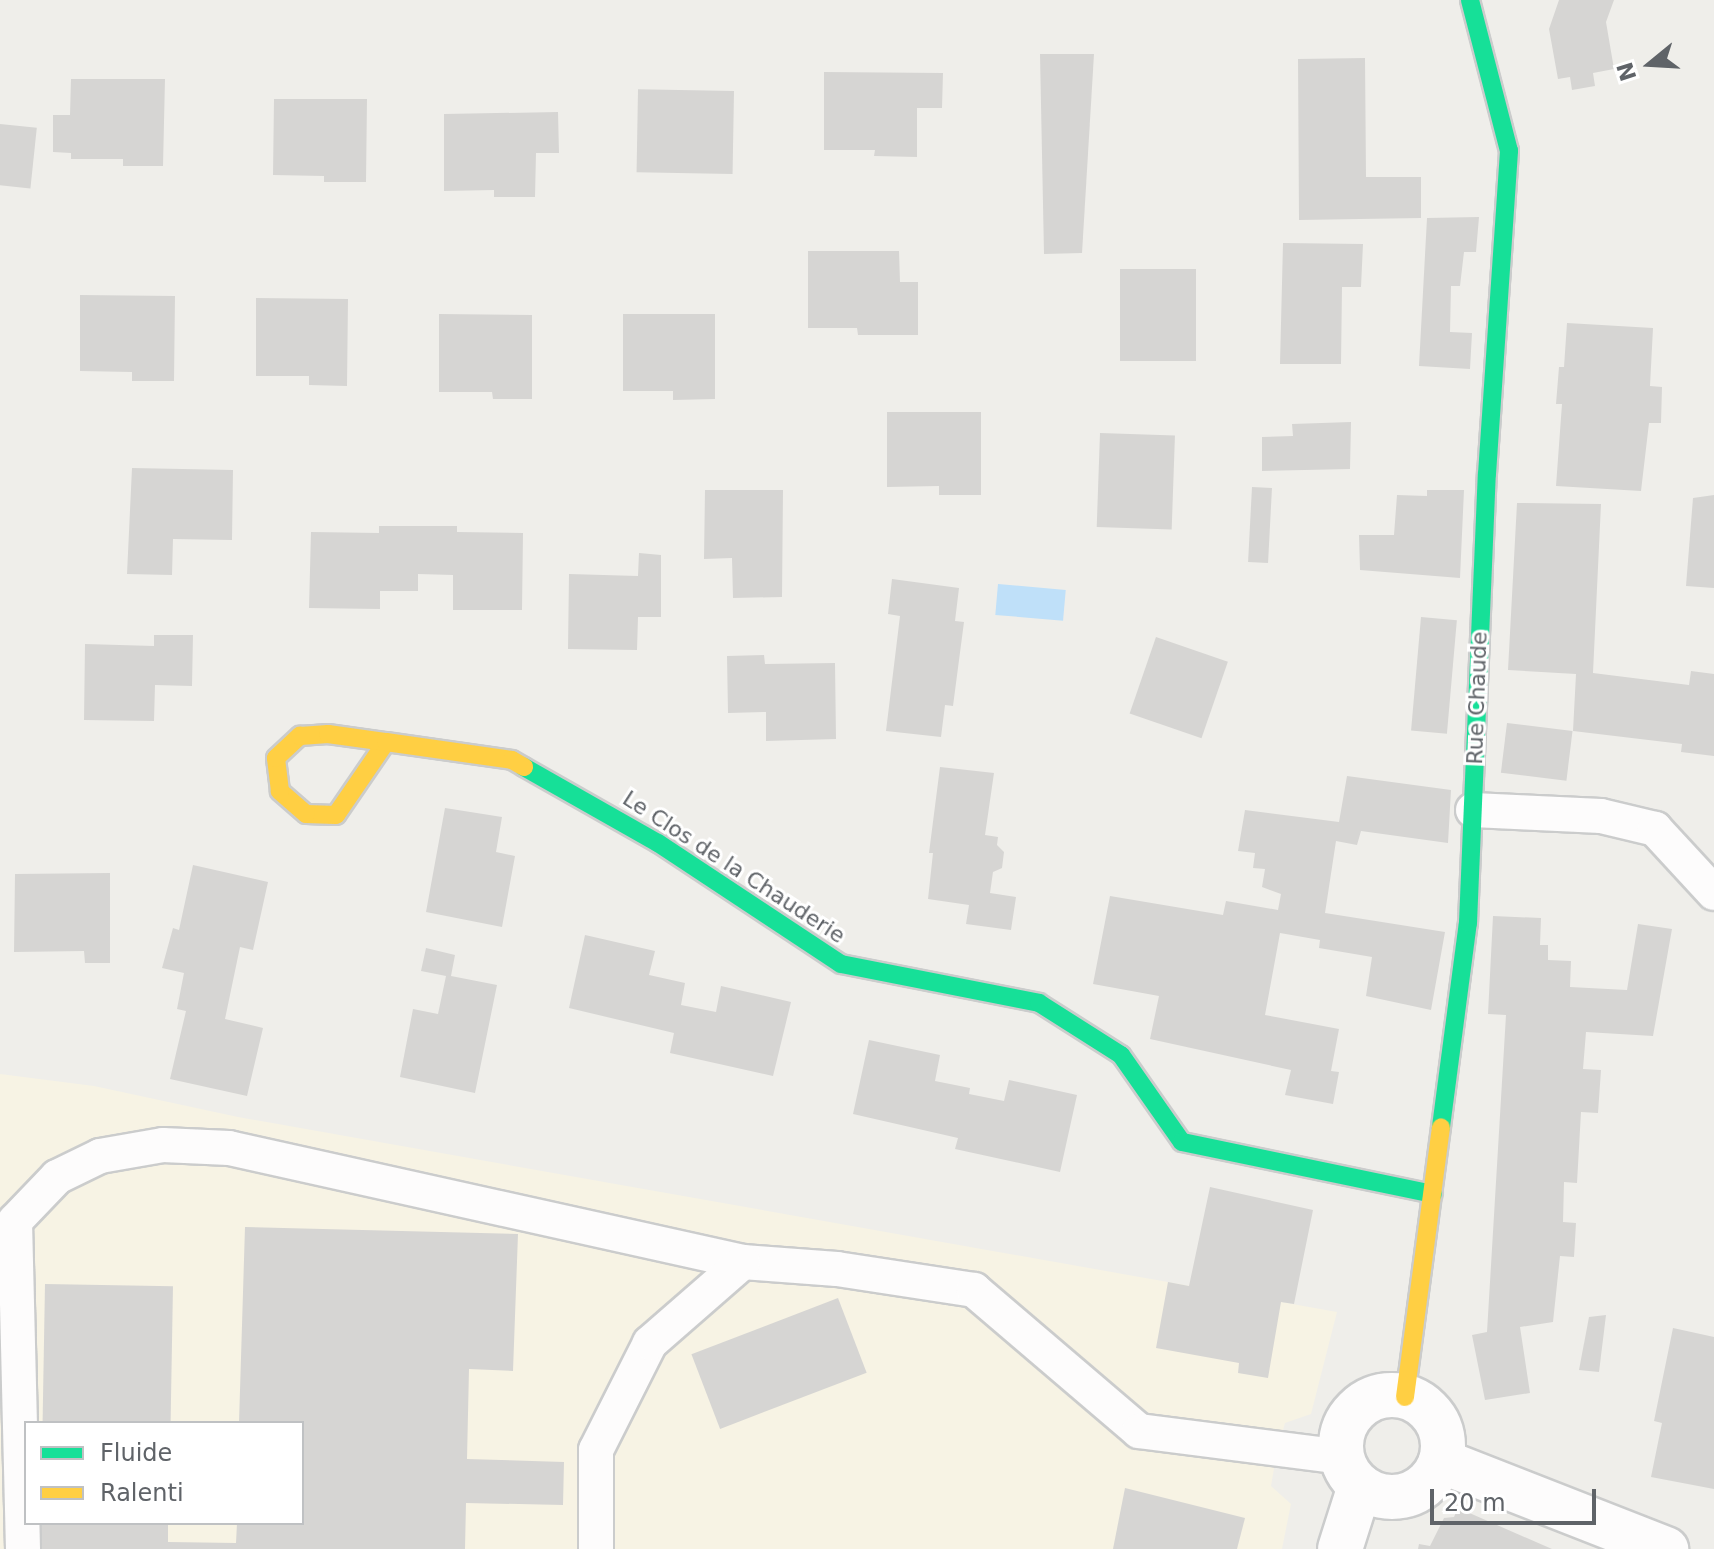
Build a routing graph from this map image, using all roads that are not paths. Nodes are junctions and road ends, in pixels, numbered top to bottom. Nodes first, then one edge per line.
1 (1470, 0) edge
2 (386, 742) junction
3 (1473, 810) junction
4 (1714, 893) edge
5 (1433, 1194) junction
6 (743, 1262) junction
7 (1405, 1397) junction
8 (1441, 1461) junction
9 (1351, 1472) junction
10 (23, 1549) edge
11 (596, 1549) edge
12 (1340, 1549) edge
13 (1666, 1549) edge

1 - 3 street, Rue Chaude
2 - 2 street, Le Clos de la Chauderie
2 - 5 street, Le Clos de la Chauderie
3 - 4 lane
3 - 5 street, Rue Chaude
5 - 7 street, Rue Chaude
6 - 9 lane
6 - 10 lane
6 - 11 lane
7 - 8 street
7 - 9 street
8 - 9 street
8 - 13 street
9 - 12 street

